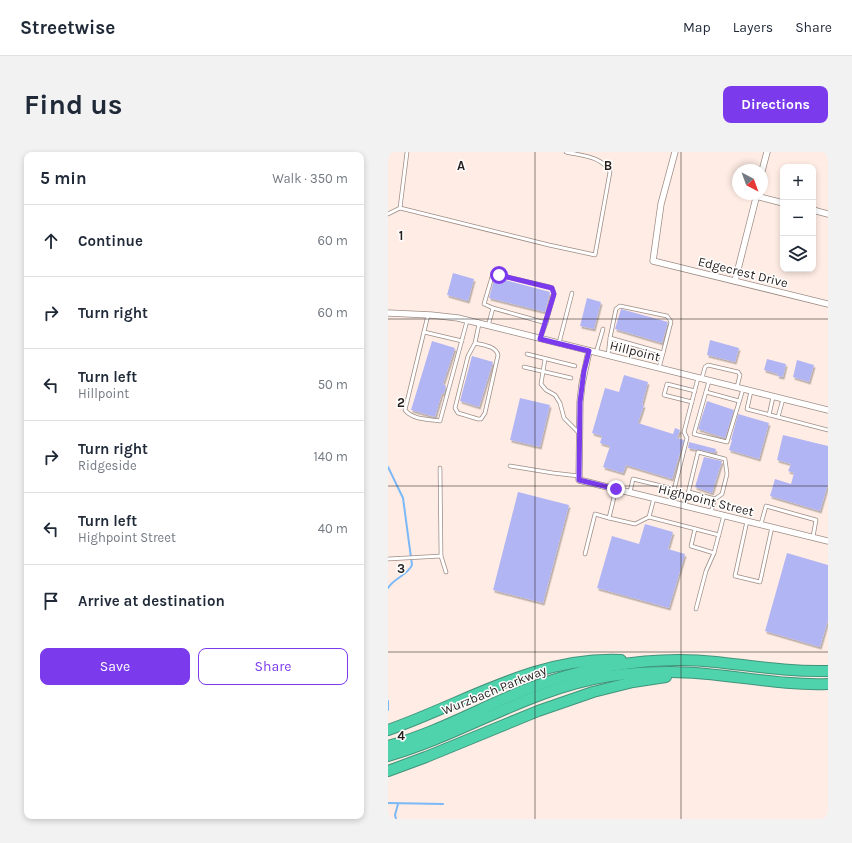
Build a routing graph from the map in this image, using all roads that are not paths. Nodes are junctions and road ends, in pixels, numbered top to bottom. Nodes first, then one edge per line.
1 (407, 152) edge
2 (566, 152) edge
3 (675, 152) edge
4 (767, 152) edge
5 (764, 164) edge
6 (768, 199) edge
7 (755, 200) edge
8 (780, 202) edge
9 (400, 208) junction
10 (816, 211) edge
11 (388, 214) edge
12 (828, 214) edge
13 (735, 281) junction
14 (572, 293) dead end
15 (828, 304) edge
16 (493, 308) junction
17 (390, 313) edge
18 (428, 315) junction
19 (467, 321) junction
20 (546, 323) junction
21 (479, 324) junction
22 (488, 326) junction
23 (603, 329) dead end
24 (424, 332) junction
25 (610, 338) junction
26 (540, 339) junction
27 (462, 341) junction
28 (475, 343) junction
29 (559, 343) junction
30 (589, 351) junction
31 (596, 353) junction
32 (663, 353) junction
33 (527, 354) dead end
34 (608, 356) junction
35 (545, 359) junction
36 (575, 366) dead end
37 (524, 367) dead end
38 (659, 368) junction
39 (543, 371) junction
40 (571, 378) dead end
41 (700, 378) junction
42 (709, 381) junction
43 (740, 388) junction
44 (694, 391) junction
45 (751, 391) junction
46 (706, 392) junction
47 (773, 397) junction
48 (783, 399) junction
49 (739, 401) junction
50 (692, 402) junction
51 (828, 410) edge
52 (769, 415) junction
53 (778, 417) junction
54 (828, 430) edge
55 (580, 434) junction
56 (510, 466) dead end
57 (440, 468) dead end
58 (579, 478) junction
59 (616, 489) junction
60 (674, 489) junction
61 (630, 492) junction
62 (688, 492) junction
63 (654, 498) junction
64 (715, 499) junction
65 (671, 502) junction
66 (685, 506) junction
67 (711, 512) junction
68 (724, 516) junction
69 (650, 517) junction
70 (609, 518) junction
71 (748, 521) junction
72 (761, 524) junction
73 (772, 527) junction
74 (695, 529) junction
75 (719, 535) junction
76 (813, 537) junction
77 (828, 541) edge
78 (714, 553) junction
79 (585, 554) dead end
80 (441, 556) junction
81 (388, 560) edge
82 (446, 572) dead end
83 (696, 609) dead end
84 (653, 661) junction
85 (828, 671) edge
86 (694, 674) junction
87 (828, 684) edge
88 (388, 730) edge
89 (388, 746) edge
90 (388, 756) edge
91 (388, 771) edge

1 - 9 lane
2 - 9 lane
3 - 13 street, Edgecrest Drive
4 - 5 street
6 - 8 street
7 - 13 street
9 - 11 lane
10 - 12 street
13 - 15 street, Edgecrest Drive
14 - 29 lane
16 - 20 lane
16 - 20 lane
16 - 22 lane
17 - 18 street, Hillpoint
18 - 19 street, Hillpoint
18 - 24 lane
19 - 21 street, Hillpoint
19 - 27 lane
20 - 26 lane
21 - 22 street, Hillpoint
21 - 28 lane
22 - 26 street, Hillpoint
23 - 31 lane
24 - 27 lane
24 - 27 lane
25 - 32 lane
25 - 32 lane
25 - 34 lane
26 - 29 street, Hillpoint
28 - 28 lane
29 - 30 street, Hillpoint
30 - 31 street, Hillpoint
30 - 55 street
31 - 34 street, Hillpoint
32 - 38 lane
33 - 35 lane
34 - 38 street, Hillpoint
35 - 36 lane
35 - 39 lane
37 - 39 lane
38 - 41 street, Hillpoint
39 - 40 lane
39 - 55 lane
41 - 42 street, Hillpoint
41 - 43 lane
41 - 44 lane
42 - 43 street, Hillpoint
42 - 46 lane
43 - 45 street, Hillpoint
43 - 49 lane
44 - 50 lane
44 - 50 lane
45 - 47 street, Hillpoint
45 - 52 lane
46 - 49 lane
46 - 49 lane
47 - 48 street, Hillpoint
47 - 52 lane
48 - 51 street, Hillpoint
48 - 53 lane
50 - 60 lane
52 - 53 lane
53 - 54 lane
55 - 58 street
56 - 58 lane
57 - 80 lane
58 - 59 street, Highpoint Street
59 - 61 street, Highpoint Street
59 - 70 lane
60 - 61 lane
60 - 65 lane
61 - 63 street, Highpoint Street
62 - 64 lane
62 - 64 lane
62 - 66 lane
63 - 65 street, Highpoint Street
63 - 69 lane
64 - 67 lane
65 - 66 street, Highpoint Street
66 - 67 street, Highpoint Street
67 - 68 street, Highpoint Street
68 - 71 street, Highpoint Street
68 - 75 lane
69 - 70 lane
69 - 74 lane
70 - 79 lane
71 - 72 street, Highpoint Street
71 - 73 lane
72 - 73 street, Highpoint Street
72 - 76 lane
73 - 76 street, Highpoint Street
74 - 75 lane
74 - 78 lane
75 - 78 lane
76 - 77 street, Highpoint Street
78 - 83 lane
80 - 81 lane
80 - 82 lane
84 - 85 highway, Wurzbach Parkway
84 - 88 highway
84 - 89 highway, Wurzbach Parkway
86 - 87 highway, Wurzbach Parkway
86 - 90 highway, Wurzbach Parkway
86 - 91 highway

